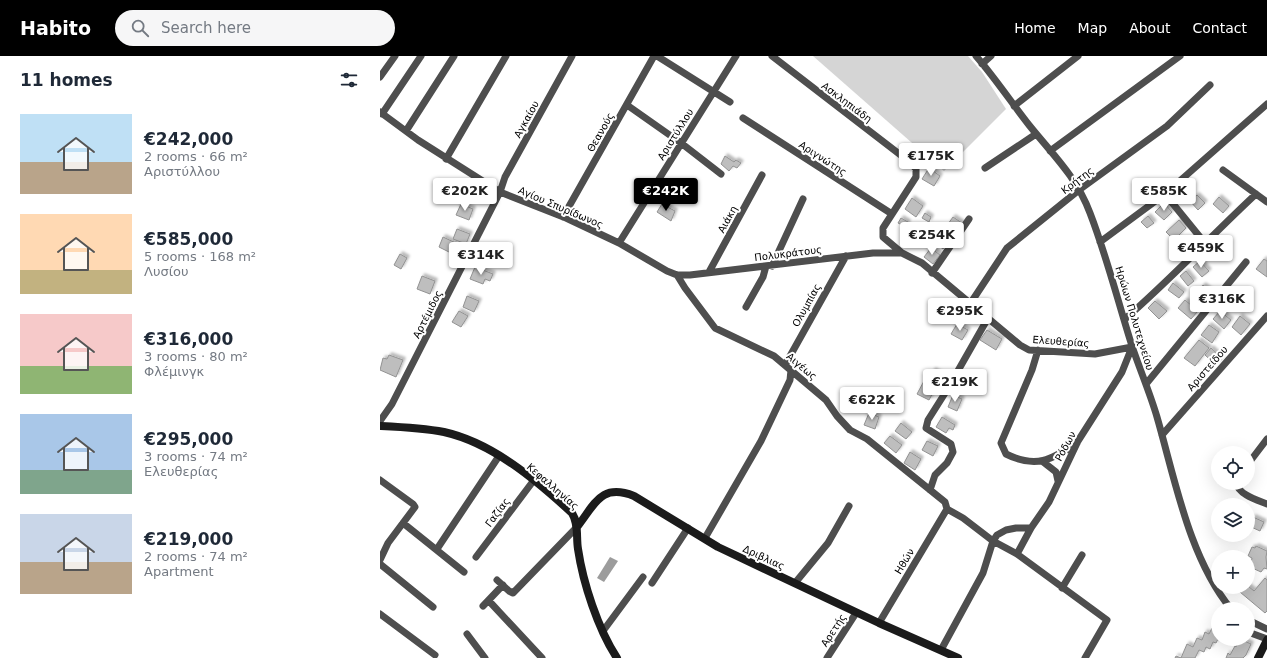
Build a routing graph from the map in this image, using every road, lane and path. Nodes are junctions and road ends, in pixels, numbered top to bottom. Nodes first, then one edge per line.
1 (395, 56) edge
2 (421, 56) edge
3 (454, 56) edge
4 (506, 56) edge
5 (572, 56) edge
6 (655, 56) edge
7 (736, 56) edge
8 (772, 56) edge
9 (976, 56) edge
10 (991, 56) edge
11 (1078, 56) edge
12 (1180, 56) edge
13 (982, 64) junction
14 (380, 77) edge
15 (1210, 85) dead end
16 (714, 92) junction
17 (730, 102) dead end
18 (1267, 104) edge
19 (627, 105) junction
20 (1014, 106) junction
21 (381, 113) edge
22 (743, 118) dead end
23 (406, 131) junction
24 (1036, 134) junction
25 (681, 143) junction
26 (1050, 150) junction
27 (446, 158) junction
28 (985, 168) dead end
29 (1223, 170) dead end
30 (720, 174) dead end
31 (762, 175) dead end
32 (1079, 190) junction
33 (500, 192) junction
34 (1165, 194) junction
35 (1256, 194) junction
36 (803, 199) dead end
37 (1267, 202) edge
38 (892, 214) junction
39 (563, 217) junction
40 (969, 219) dead end
41 (1100, 242) junction
42 (1204, 242) junction
43 (618, 243) junction
44 (902, 253) junction
45 (846, 256) junction
46 (1246, 262) dead end
47 (769, 266) junction
48 (709, 272) junction
49 (932, 273) junction
50 (677, 275) junction
51 (970, 304) junction
52 (746, 307) dead end
53 (1267, 316) edge
54 (988, 318) junction
55 (1125, 319) junction
56 (1132, 347) junction
57 (1038, 350) junction
58 (785, 365) junction
59 (791, 370) junction
60 (1146, 384) junction
61 (380, 421) edge
62 (380, 426) edge
63 (1162, 435) junction
64 (1267, 439) edge
65 (1078, 442) junction
66 (1255, 455) edge
67 (499, 456) junction
68 (1042, 461) junction
69 (380, 480) edge
70 (534, 480) junction
71 (1058, 482) junction
72 (930, 490) junction
73 (1240, 490) edge
74 (1267, 504) edge
75 (849, 506) dead end
76 (947, 509) junction
77 (403, 523) junction
78 (577, 527) junction
79 (688, 528) junction
80 (1031, 528) junction
81 (705, 538) junction
82 (993, 541) junction
83 (437, 549) junction
84 (1017, 554) junction
85 (1082, 555) dead end
86 (476, 557) dead end
87 (380, 560) edge
88 (380, 564) edge
89 (464, 572) dead end
90 (643, 577) dead end
91 (497, 580) dead end
92 (652, 583) dead end
93 (795, 583) junction
94 (503, 585) junction
95 (1062, 588) junction
96 (1222, 602) edge
97 (433, 606) dead end
98 (856, 612) junction
99 (380, 614) edge
100 (879, 623) junction
101 (1255, 623) edge
102 (1267, 629) edge
103 (603, 631) junction
104 (467, 634) dead end
105 (1255, 635) edge
106 (1267, 640) edge
107 (941, 650) junction
108 (435, 655) dead end
109 (485, 658) edge
110 (542, 658) edge
111 (617, 658) edge
112 (827, 658) edge
113 (958, 658) edge
114 (1085, 658) edge
115 (1258, 658) edge

1 - 14 street
2 - 21 street
3 - 23 street
4 - 27 street
5 - 33 street, Αγκαίου
6 - 16 street
6 - 19 street, Θεανούς
7 - 16 street, Αριστύλλου
8 - 38 street, Ασκληπιάδη
9 - 13 street, Ηρώων Πολυτεχνείου
10 - 13 street
11 - 20 street
12 - 26 street
13 - 20 street, Ηρώων Πολυτεχνείου
15 - 32 street, Κρήτης
16 - 17 street
16 - 25 street, Αριστύλλου
18 - 34 street
19 - 25 street
19 - 39 street, Θεανούς
20 - 24 street, Ηρώων Πολυτεχνείου
21 - 23 street, Αγίου Σπυρίδωνος
22 - 38 street, Αριγνώτης
23 - 27 street, Αγίου Σπυρίδωνος
24 - 26 street, Ηρώων Πολυτεχνείου
24 - 28 street
25 - 30 street
25 - 43 street, Αριστύλλου
26 - 32 street, Ηρώων Πολυτεχνείου
27 - 33 street, Αγίου Σπυρίδωνος
29 - 35 street
31 - 48 street, Αιάκη
32 - 41 street, Ηρώων Πολυτεχνείου
32 - 51 street, Κρήτης
33 - 39 street, Αγίου Σπυρίδωνος
33 - 61 street, Αρτέμιδος
34 - 41 street
34 - 42 street
35 - 37 street
35 - 42 street
36 - 47 street
38 - 44 street
39 - 43 street, Αγίου Σπυρίδωνος
40 - 49 street
41 - 55 street, Ηρώων Πολυτεχνείου
42 - 55 street
43 - 50 street, Αγίου Σπυρίδωνος
44 - 45 street, Πολυκράτους
44 - 49 street, Ελευθερίας
45 - 47 street, Πολυκράτους
45 - 58 street, Ολυμπίας
46 - 60 street
47 - 48 street, Πολυκράτους
47 - 52 street
48 - 50 street, Πολυκράτους
49 - 51 street, Ελευθερίας
50 - 58 street, Αιγέως
51 - 54 street, Ελευθερίας
53 - 63 street, Αριστείδου
54 - 57 street, Ελευθερίας
54 - 72 street
55 - 56 street, Ηρώων Πολυτεχνείου
56 - 57 street, Ελευθερίας
56 - 60 street, Ηρώων Πολυτεχνείου
56 - 65 street, Ρόδων
57 - 68 street
58 - 59 street, Αιγέως
59 - 72 street, Αιγέως
59 - 81 street
60 - 63 street, Ηρώων Πολυτεχνείου
62 - 67 street, Κεφαλληνίας
63 - 96 street, Ηρώων Πολυτεχνείου
64 - 66 street
65 - 68 street
65 - 71 street, Ρόδων
67 - 70 street, Κεφαλληνίας
67 - 83 street
68 - 71 street
69 - 77 street
70 - 78 street, Κεφαλληνίας
70 - 86 street, Γαζίας
71 - 80 street, Ρόδων
72 - 76 street, Αιγέως
73 - 74 street
75 - 93 street
76 - 82 street
76 - 100 street, Ηθών
77 - 83 street
77 - 87 street
78 - 79 street, Δριβλιας
78 - 94 street
78 - 103 street, Κεφαλληνίας
79 - 81 street, Δριβλιας
79 - 92 street
80 - 82 street
80 - 84 street, Ρόδων
81 - 93 street, Δριβλιας
82 - 84 street
82 - 107 street
83 - 89 street
84 - 95 street
85 - 95 street
88 - 97 street
90 - 103 street
91 - 94 street
93 - 98 street, Δριβλιας
94 - 110 street
95 - 114 street
98 - 100 street, Δριβλιας
98 - 112 street, Αρετής
99 - 108 street
100 - 107 street, Δριβλιας
101 - 102 street
103 - 111 street, Κεφαλληνίας
104 - 109 street
105 - 106 street
106 - 115 street
107 - 113 street, Δριβλιας

